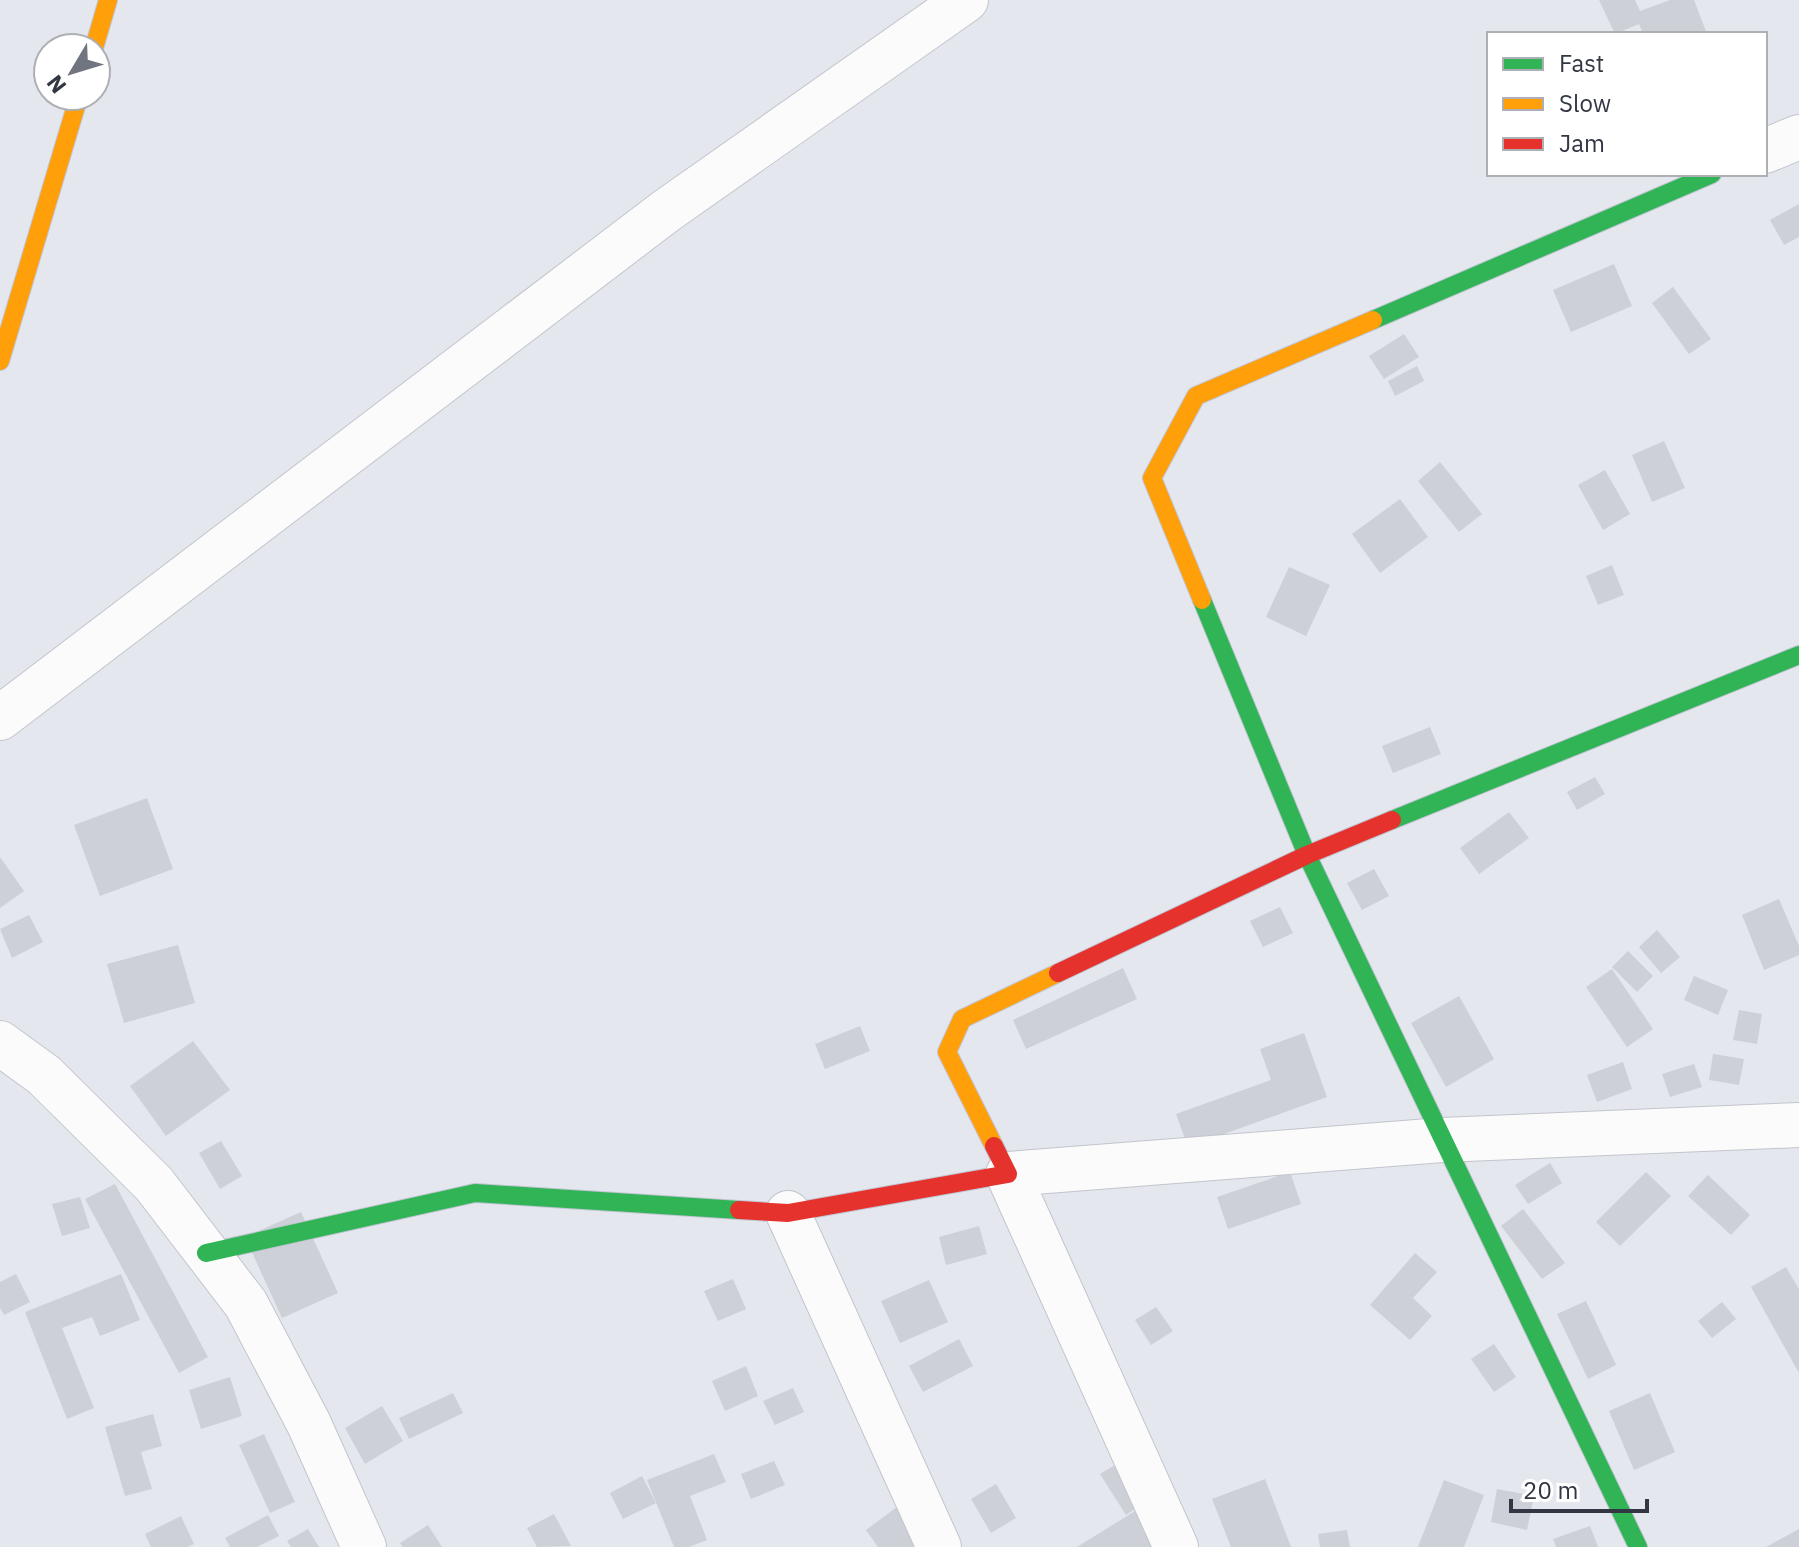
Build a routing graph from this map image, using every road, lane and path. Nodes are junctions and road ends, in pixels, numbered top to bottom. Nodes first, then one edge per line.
1 (108, 0) edge
2 (966, 0) edge
3 (99, 32) edge
4 (74, 112) edge
5 (1799, 137) edge
6 (1767, 150) edge
7 (1707, 176) edge
8 (0, 361) edge
9 (1799, 655) edge
10 (0, 718) edge
11 (1307, 855) junction
12 (0, 1043) edge
13 (1799, 1125) edge
14 (1442, 1140) junction
15 (1008, 1174) junction
16 (788, 1213) junction
17 (206, 1253) junction
18 (364, 1547) edge
19 (939, 1547) edge
20 (1176, 1547) edge
21 (1638, 1547) edge

1 - 3 street
2 - 10 street
4 - 8 street
5 - 6 street
7 - 11 street
9 - 11 street
11 - 14 street
11 - 15 street
12 - 17 street
13 - 14 street
14 - 15 street
14 - 21 street
15 - 16 street
15 - 20 street
16 - 17 street
16 - 19 street
17 - 18 street

